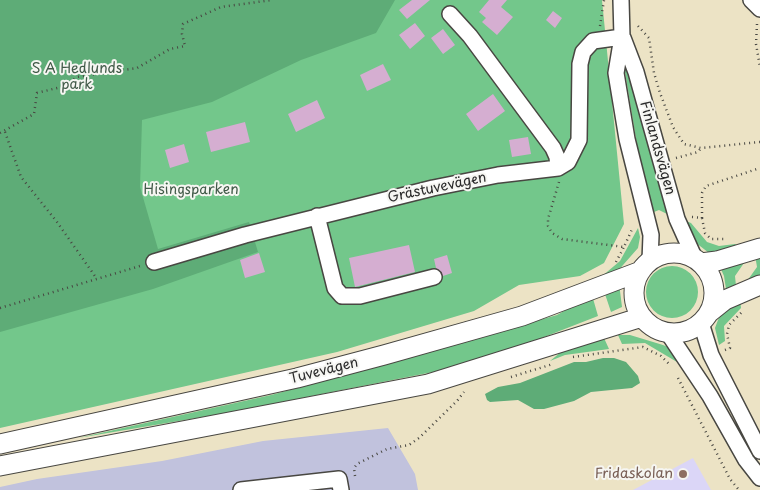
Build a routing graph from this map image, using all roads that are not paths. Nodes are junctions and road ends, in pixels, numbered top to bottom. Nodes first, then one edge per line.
1 (751, 0) edge
2 (621, 7) edge
3 (450, 14) dead end
4 (758, 15) edge
5 (622, 37) junction
6 (558, 168) junction
7 (317, 216) junction
8 (760, 248) edge
9 (698, 261) junction
10 (154, 262) road end
11 (645, 266) junction
12 (434, 277) dead end
13 (760, 286) edge
14 (642, 317) junction
15 (705, 317) junction
16 (668, 333) junction
17 (0, 444) edge
18 (760, 451) edge
19 (0, 466) edge
20 (760, 478) edge
21 (241, 490) edge
22 (341, 490) edge

1 - 4 street
2 - 5 street, Finlandsvägen
3 - 6 street
5 - 6 street
5 - 9 street, Finlandsvägen
5 - 11 street, Finlandsvägen
6 - 7 street, Grästuvevägen
7 - 10 street, Grästuvevägen
7 - 12 street
8 - 9 main road, Tuvevägen
9 - 11 main road, Tuvevägen
9 - 15 main road
11 - 14 main road
11 - 17 main road, Tuvevägen
13 - 15 main road
14 - 16 main road
14 - 19 main road
15 - 16 main road
15 - 18 street
16 - 20 street
21 - 22 street

